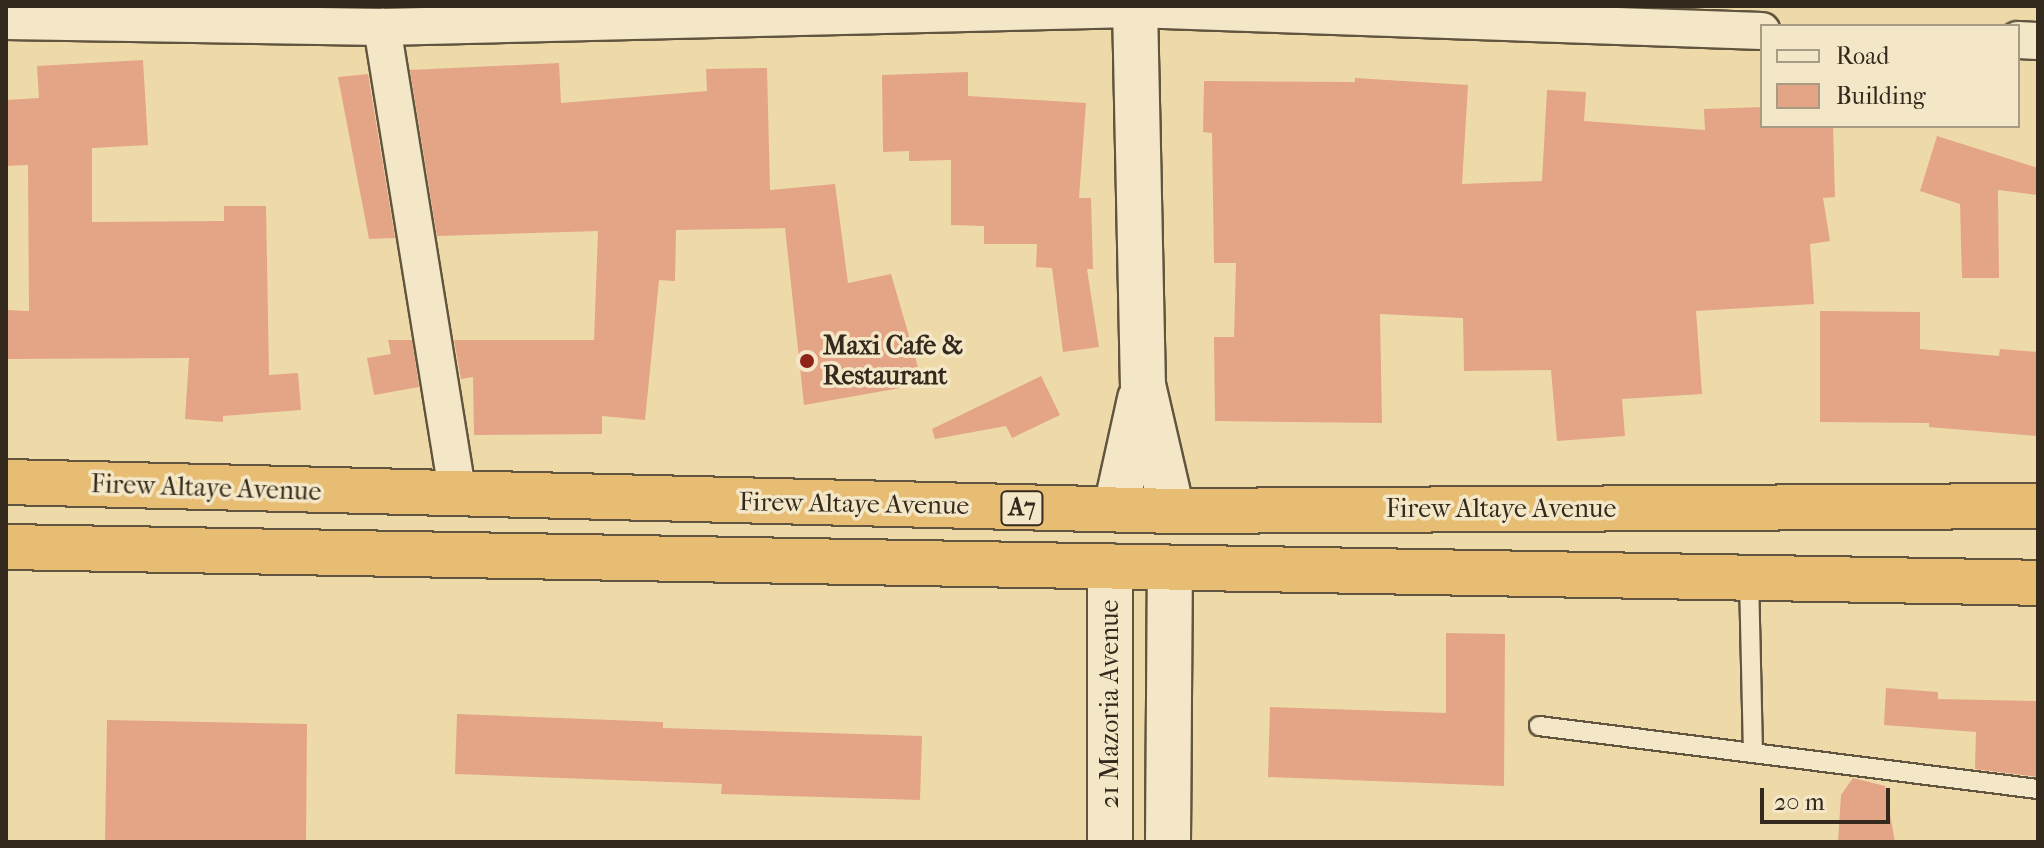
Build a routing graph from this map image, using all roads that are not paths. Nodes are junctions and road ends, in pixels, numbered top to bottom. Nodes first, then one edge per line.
1 (1135, 7) edge
2 (6, 21) edge
3 (382, 27) junction
4 (1760, 31) edge
5 (1143, 385) junction
6 (6, 482) edge
7 (458, 494) junction
8 (2038, 506) edge
9 (1742, 507) junction
10 (1116, 508) junction
11 (1172, 511) junction
12 (6, 547) edge
13 (459, 555) junction
14 (1110, 566) junction
15 (1170, 570) junction
16 (1749, 575) junction
17 (2038, 583) edge
18 (1539, 726) dead end
19 (1753, 753) junction
20 (2038, 789) edge
21 (1110, 842) edge
22 (1168, 842) edge

1 - 3 street
1 - 4 street
1 - 5 main road
2 - 3 street
3 - 7 street
5 - 10 main road
5 - 11 main road
6 - 7 highway, Firew Altaye Avenue / A7
7 - 10 highway, Firew Altaye Avenue / A7
7 - 13 highway
8 - 9 highway, Firew Altaye Avenue / A7
9 - 11 highway, Firew Altaye Avenue / A7
9 - 16 highway
10 - 11 highway, Firew Altaye Avenue / A7
10 - 14 highway
11 - 15 highway
12 - 13 highway, A7
13 - 14 highway, A7
14 - 15 highway, A7
14 - 21 main road, 21 Mazoria Avenue
15 - 16 highway, A7
15 - 22 main road
16 - 17 highway, A7
16 - 19 lane
18 - 19 lane
19 - 20 lane

